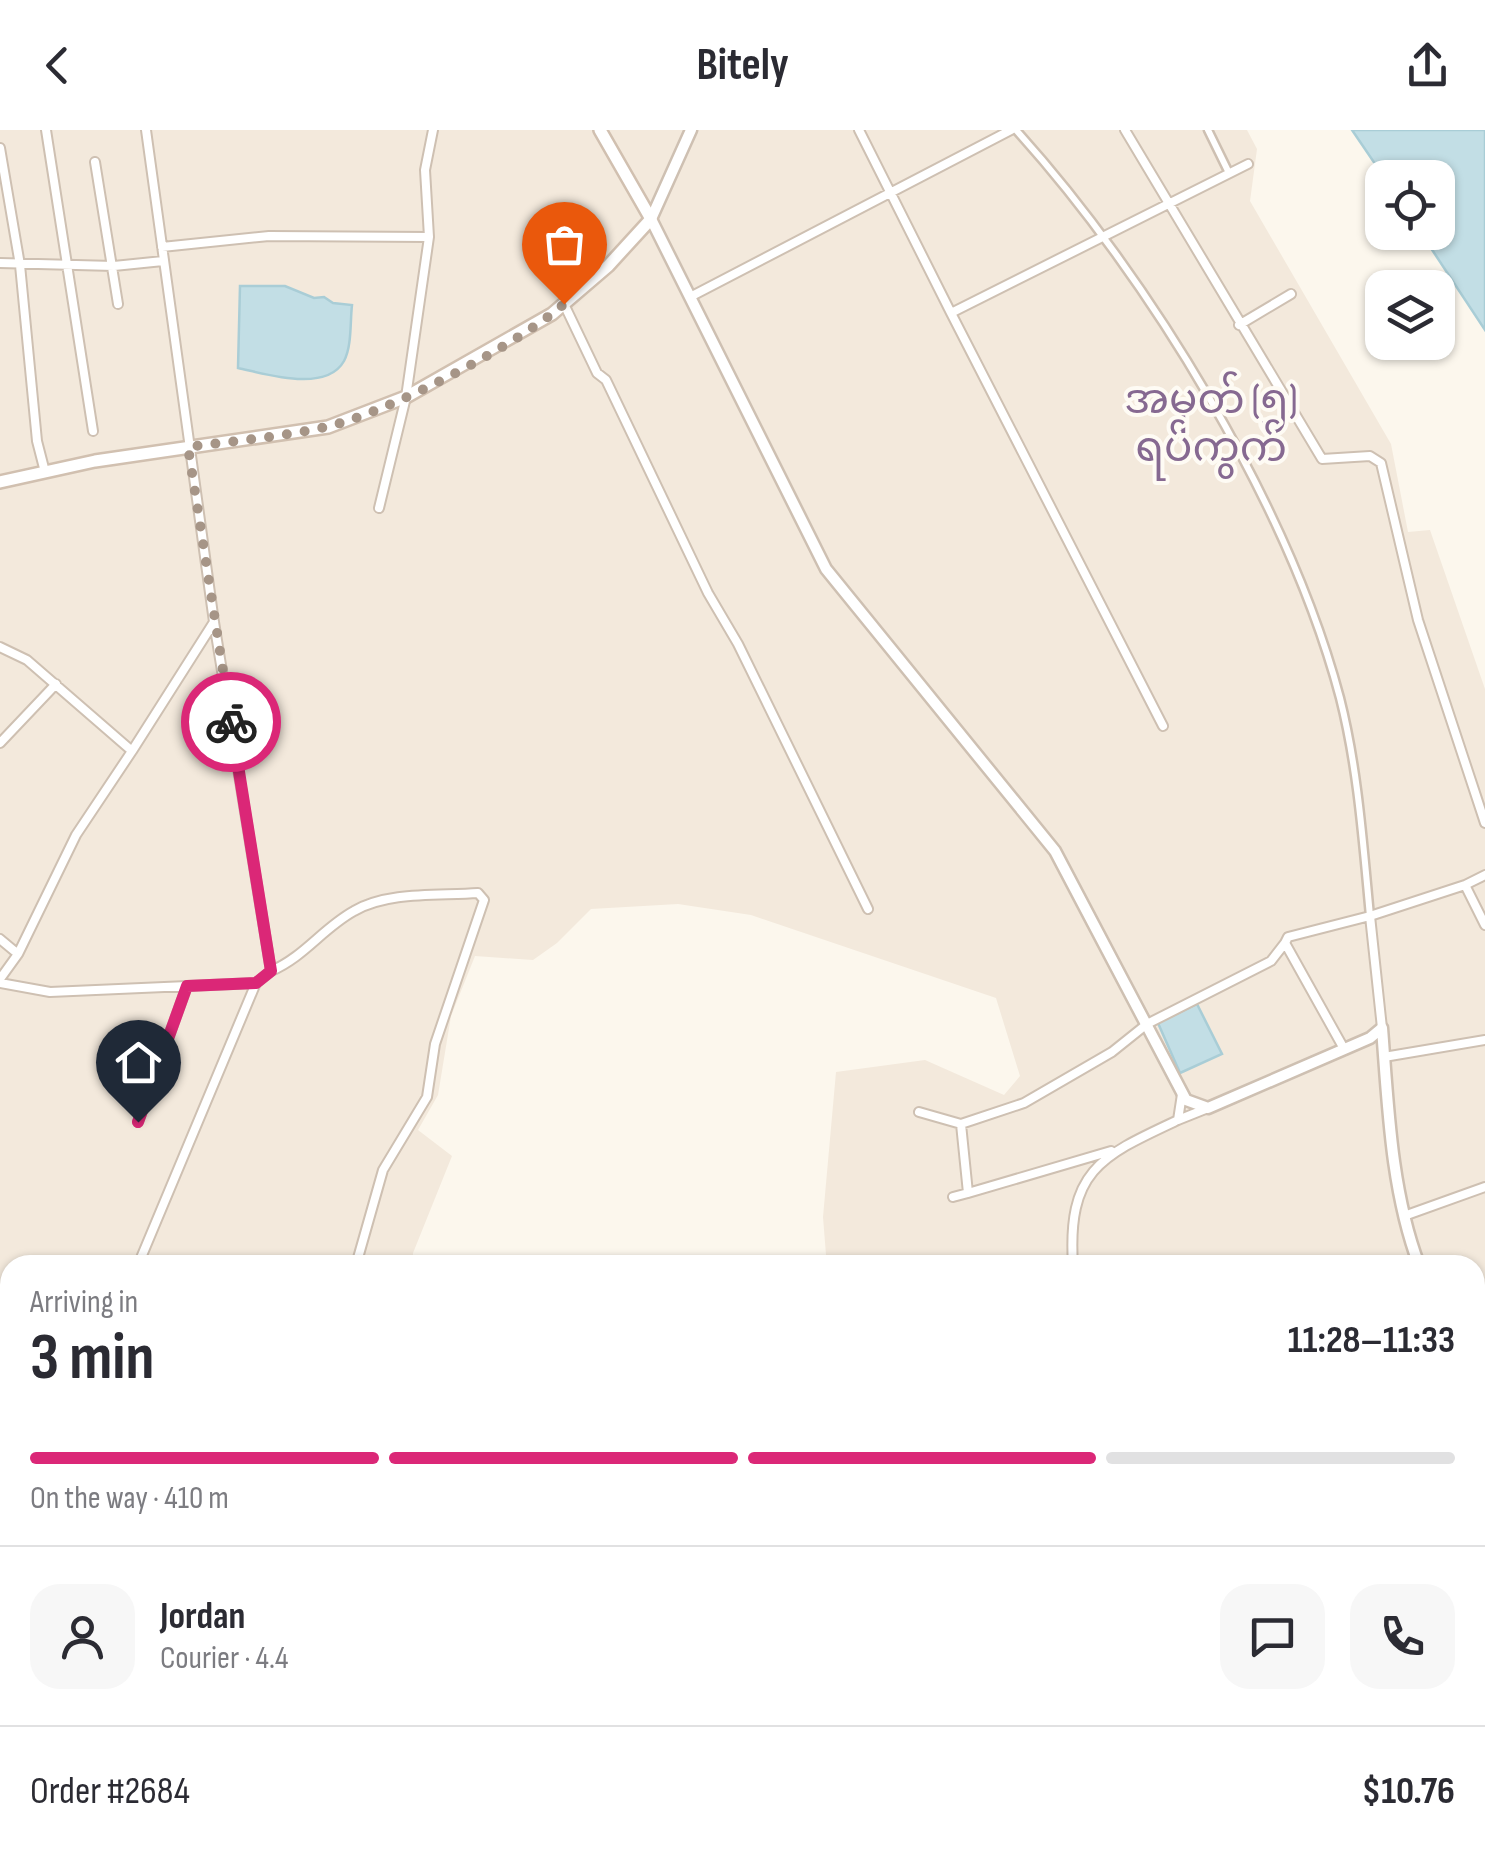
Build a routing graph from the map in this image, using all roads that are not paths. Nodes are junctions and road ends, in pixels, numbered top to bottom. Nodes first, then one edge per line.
1 (46, 130) edge
2 (146, 130) edge
3 (433, 130) edge
4 (600, 130) edge
5 (691, 130) edge
6 (859, 130) edge
7 (1014, 130) edge
8 (1125, 130) edge
9 (1208, 130) edge
10 (0, 148) edge
11 (95, 162) dead end
12 (1248, 164) dead end
13 (1229, 174) junction
14 (890, 193) junction
15 (1167, 205) junction
16 (651, 218) junction
17 (1102, 236) junction
18 (428, 237) junction
19 (162, 247) junction
20 (164, 261) junction
21 (0, 264) edge
22 (20, 265) junction
23 (68, 266) junction
24 (114, 266) junction
25 (1291, 294) dead end
26 (690, 297) junction
27 (118, 304) dead end
28 (564, 304) junction
29 (951, 313) junction
30 (1239, 325) junction
31 (406, 397) junction
32 (93, 431) dead end
33 (188, 447) junction
34 (45, 472) junction
35 (0, 482) edge
36 (379, 508) dead end
37 (214, 622) junction
38 (0, 647) edge
39 (56, 684) junction
40 (1162, 726) dead end
41 (0, 743) edge
42 (132, 752) junction
43 (1485, 823) edge
44 (1485, 875) edge
45 (1465, 885) junction
46 (868, 910) dead end
47 (1370, 916) junction
48 (1485, 925) edge
49 (0, 940) edge
50 (1285, 943) junction
51 (18, 954) junction
52 (271, 971) junction
53 (0, 981) edge
54 (256, 983) junction
55 (187, 986) junction
56 (1147, 1024) junction
57 (1382, 1028) junction
58 (1485, 1040) edge
59 (1343, 1047) junction
60 (1384, 1057) junction
61 (1182, 1094) junction
62 (1208, 1108) junction
63 (918, 1112) dead end
64 (1178, 1120) junction
65 (138, 1122) dead end
66 (961, 1124) junction
67 (1111, 1152) junction
68 (1485, 1187) edge
69 (968, 1193) junction
70 (953, 1197) dead end
71 (1404, 1216) junction
72 (142, 1255) edge
73 (359, 1255) edge
74 (1073, 1255) edge
75 (1416, 1255) edge

1 - 23 street
2 - 19 street
3 - 18 street
4 - 16 main road
5 - 16 street
6 - 14 street
7 - 14 street
7 - 17 street
8 - 15 street
9 - 13 street
10 - 22 street
11 - 24 street
12 - 13 street
13 - 15 street
14 - 26 street
14 - 29 street
15 - 17 street
15 - 30 street
16 - 26 street
16 - 28 main road
17 - 29 street
17 - 47 street
18 - 19 street
18 - 31 street
19 - 20 street
20 - 24 street
20 - 33 street
21 - 22 street
22 - 23 street
22 - 34 street
23 - 24 street
23 - 32 street
24 - 27 street
25 - 30 street
26 - 56 street
28 - 31 main road
28 - 46 street
29 - 40 street
30 - 43 street
31 - 33 main road
31 - 36 street
33 - 34 main road
33 - 37 street
34 - 35 main road
37 - 42 street
37 - 52 street
38 - 39 street
39 - 41 street
39 - 42 street
42 - 51 street
44 - 45 street
45 - 47 street
45 - 48 street
47 - 50 street
47 - 57 street
49 - 51 street
50 - 56 street
50 - 59 street
51 - 53 street
52 - 54 street
52 - 73 street
53 - 55 street
54 - 55 street
54 - 72 street
55 - 65 street
56 - 61 street
56 - 66 street
57 - 59 street
57 - 60 street
58 - 60 street
59 - 62 street
60 - 71 street
61 - 62 street
61 - 64 street
62 - 64 street
63 - 66 street
64 - 67 street
66 - 69 street
67 - 69 street
67 - 74 street
68 - 71 street
69 - 70 street
71 - 75 street

